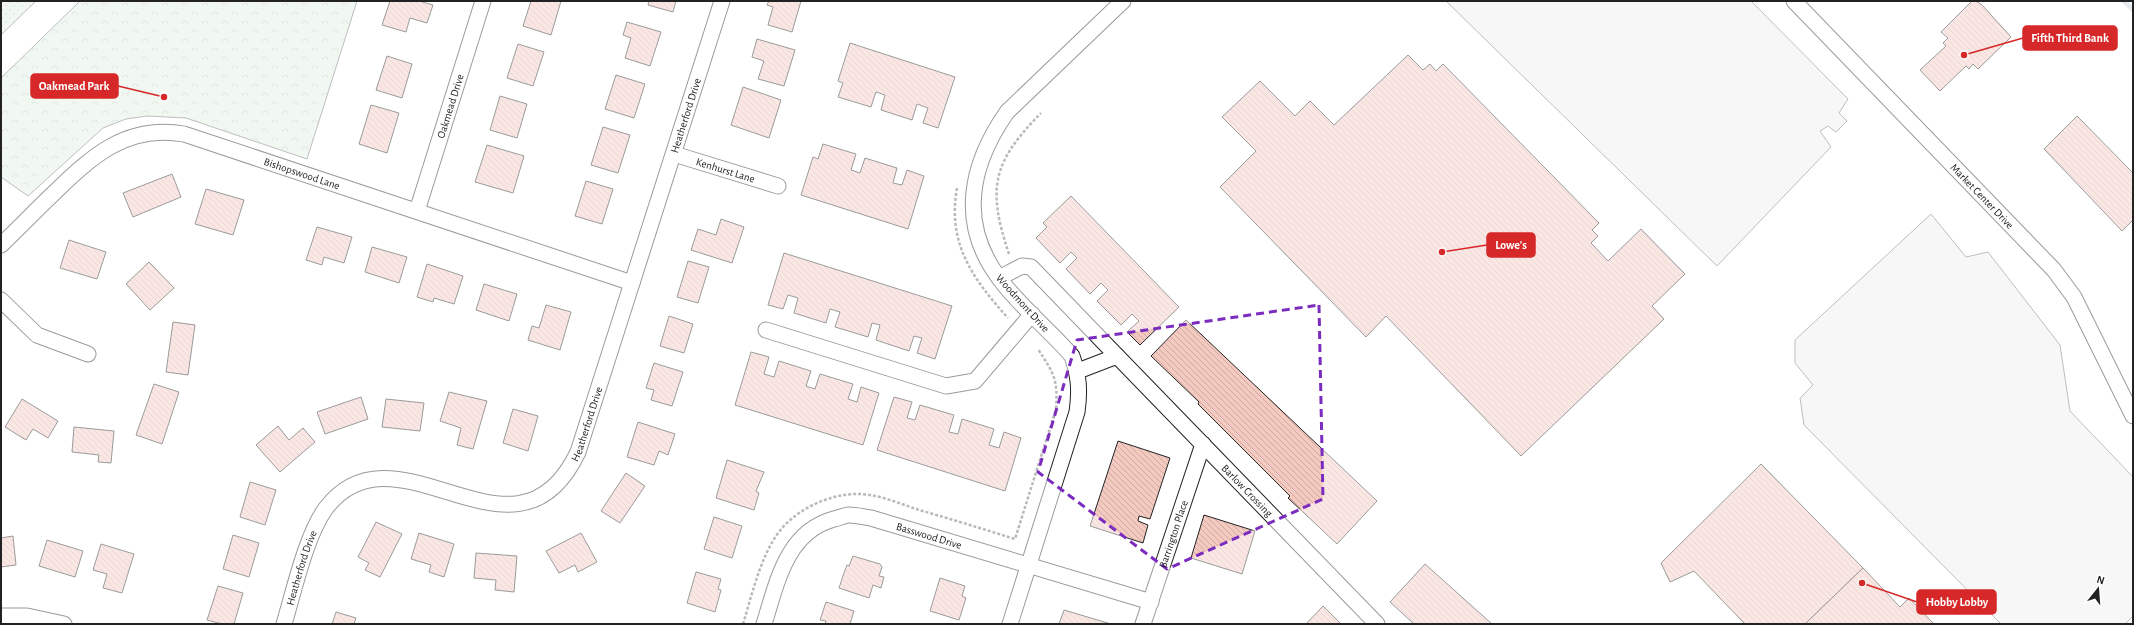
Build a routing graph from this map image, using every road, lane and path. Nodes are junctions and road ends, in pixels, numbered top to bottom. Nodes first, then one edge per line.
1 (483, 1) edge
2 (722, 1) edge
3 (1123, 1) edge
4 (1794, 1) edge
5 (1041, 113) dead end
6 (674, 154) junction
7 (778, 186) dead end
8 (417, 211) junction
9 (1, 245) edge
10 (1009, 254) dead end
11 (999, 278) junction
12 (632, 283) junction
13 (1, 300) edge
14 (1032, 314) junction
15 (766, 330) dead end
16 (1038, 349) dead end
17 (88, 354) dead end
18 (1117, 356) junction
19 (1078, 371) junction
20 (2133, 416) edge
21 (1203, 444) junction
22 (1015, 539) dead end
23 (1028, 565) junction
24 (1151, 602) junction
25 (1, 616) edge
26 (64, 624) edge
27 (284, 624) edge
28 (764, 624) edge
29 (1010, 624) edge
30 (1143, 624) edge
31 (1377, 624) edge

1 - 8 street, Oakmead Drive
2 - 6 street, Heatherford Drive
3 - 11 street, Woodmont Drive
4 - 20 street, Market Center Drive
5 - 10 path
6 - 7 street, Kenhurst Lane
6 - 12 street, Heatherford Drive
8 - 9 street, Bishopswood Lane
8 - 12 street, Bishopswood Lane
11 - 14 street, Woodmont Drive
11 - 18 street, Barlow Crossing
12 - 27 street, Heatherford Drive
13 - 17 street
14 - 15 street
14 - 19 street, Woodmont Drive
16 - 22 path
18 - 19 street
18 - 21 street, Barlow Crossing
19 - 23 street, Woodmont Drive
21 - 24 street, Barrington Place
21 - 31 street, Barlow Crossing
23 - 24 street, Basswood Drive
23 - 28 street, Basswood Drive
23 - 29 street, Woodmont Drive
24 - 30 street, Barrington Place
25 - 26 street

